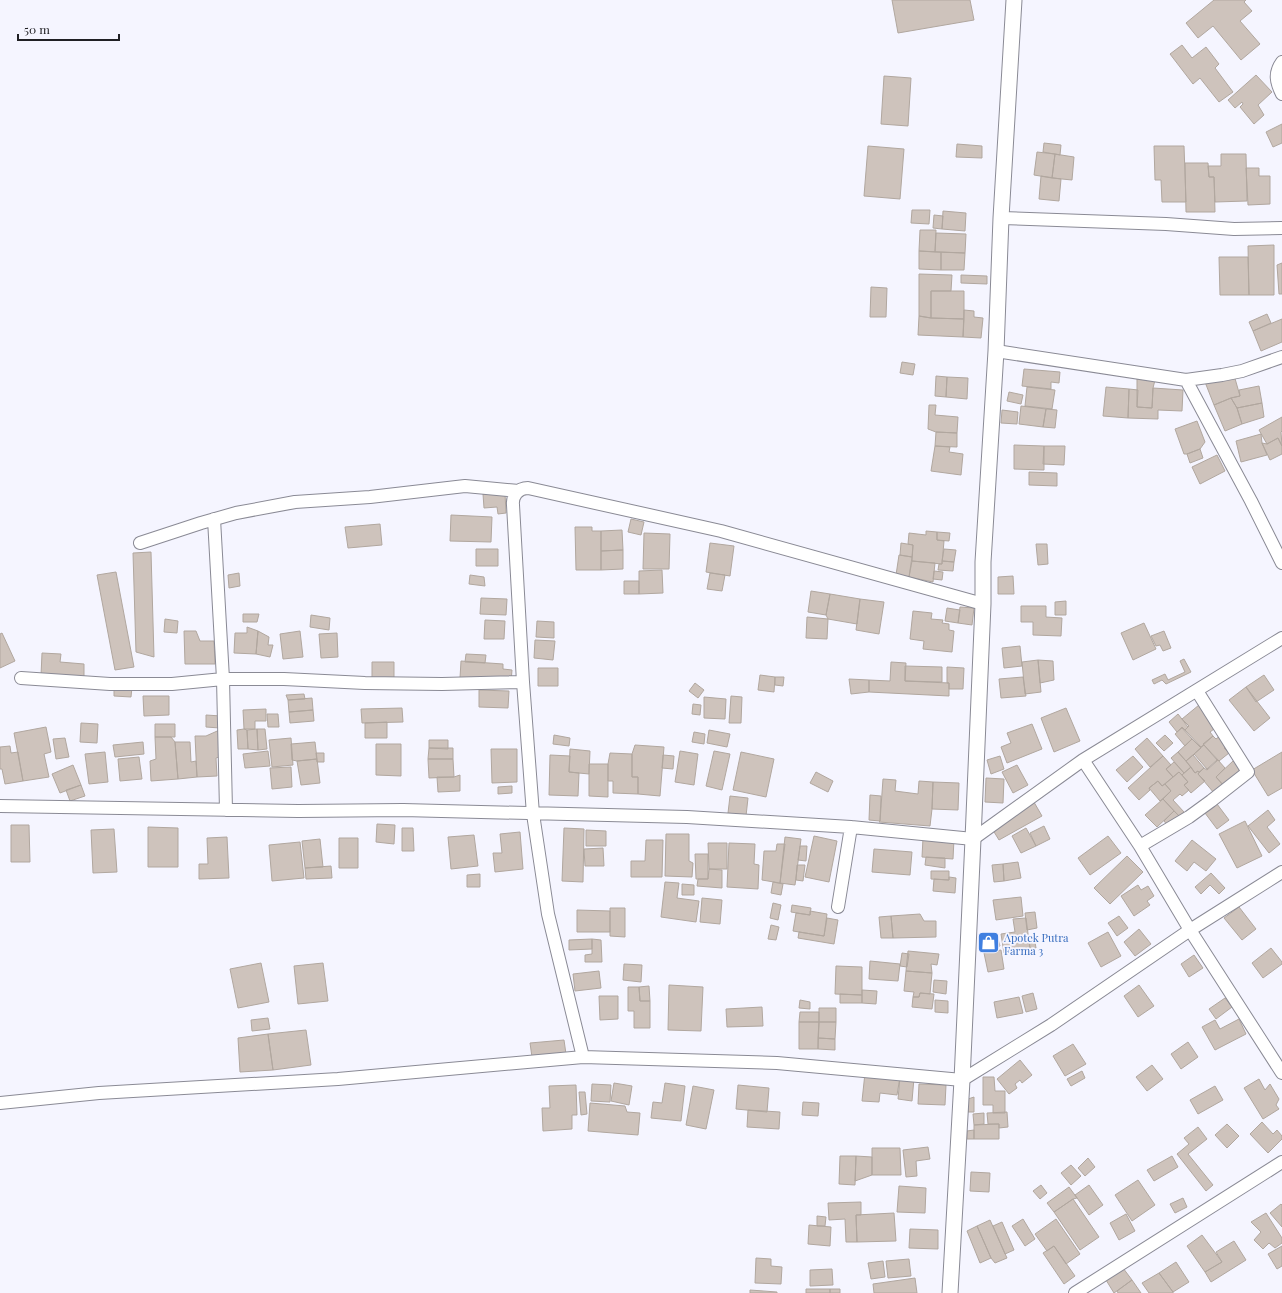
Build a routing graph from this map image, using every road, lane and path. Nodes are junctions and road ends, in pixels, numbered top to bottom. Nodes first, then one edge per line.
1 (1014, 0) edge
2 (1282, 62) edge
3 (1282, 94) edge
4 (1001, 218) junction
5 (1282, 228) edge
6 (996, 351) junction
7 (1282, 357) edge
8 (1186, 380) junction
9 (519, 491) junction
10 (214, 519) junction
11 (140, 543) dead end
12 (1282, 563) edge
13 (983, 604) junction
14 (1282, 638) edge
15 (21, 678) dead end
16 (223, 679) junction
17 (523, 682) junction
18 (1197, 691) junction
19 (1083, 760) junction
20 (0, 806) edge
21 (226, 810) junction
22 (534, 814) junction
23 (851, 827) junction
24 (973, 839) junction
25 (1140, 846) junction
26 (1282, 872) edge
27 (838, 907) dead end
28 (1190, 930) junction
29 (583, 1057) junction
30 (1282, 1073) edge
31 (962, 1080) junction
32 (0, 1103) edge
33 (1282, 1162) edge
34 (950, 1293) edge
35 (1075, 1293) edge

1 - 4 street
2 - 3 street
4 - 5 street
4 - 6 street
6 - 8 street
6 - 13 street
7 - 8 street
8 - 12 street
9 - 10 street
9 - 13 street
9 - 17 street
10 - 11 street
10 - 16 street
13 - 24 street
14 - 18 street
15 - 16 street
16 - 17 street
16 - 21 street
17 - 22 street
18 - 19 street
18 - 25 street
19 - 24 street
19 - 25 street
20 - 21 street
21 - 22 street
22 - 23 street
22 - 29 street
23 - 24 street
23 - 27 street
24 - 31 street
25 - 28 street
26 - 28 street
28 - 30 street
28 - 31 street
29 - 31 street
29 - 32 street
31 - 34 street
33 - 35 street

